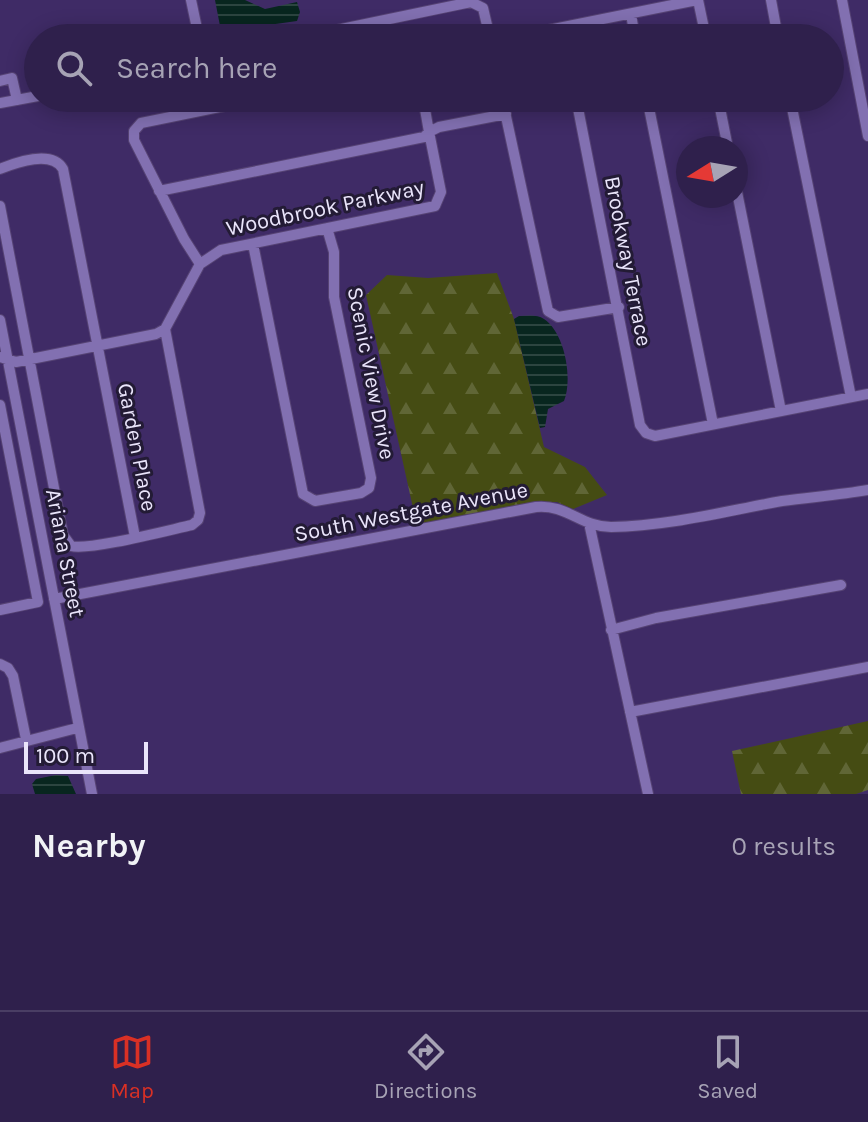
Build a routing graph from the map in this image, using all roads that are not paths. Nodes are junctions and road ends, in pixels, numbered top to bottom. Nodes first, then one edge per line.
1 (191, 0) edge
2 (697, 0) edge
3 (771, 0) edge
4 (842, 0) edge
5 (631, 14) junction
6 (196, 24) edge
7 (365, 24) edge
8 (487, 24) edge
9 (595, 24) edge
10 (633, 24) edge
11 (703, 24) edge
12 (775, 24) edge
13 (0, 81) edge
14 (24, 99) edge
15 (17, 100) junction
16 (0, 103) edge
17 (201, 112) edge
18 (425, 112) edge
19 (579, 112) edge
20 (650, 112) edge
21 (721, 112) edge
22 (793, 112) edge
23 (506, 114) joint
24 (429, 132) junction
25 (726, 136) edge
26 (868, 136) edge
27 (0, 169) edge
28 (159, 191) junction
29 (0, 206) edge
30 (740, 208) edge
31 (327, 228) junction
32 (253, 244) junction
33 (200, 264) junction
34 (619, 307) junction
35 (0, 320) edge
36 (165, 329) junction
37 (97, 347) junction
38 (4, 358) edge
39 (30, 360) junction
40 (868, 394) edge
41 (851, 397) junction
42 (0, 405) edge
43 (781, 411) junction
44 (713, 424) junction
45 (868, 490) edge
46 (589, 523) junction
47 (135, 537) junction
48 (841, 585) dead end
49 (54, 599) junction
50 (0, 610) edge
51 (611, 630) junction
52 (0, 664) edge
53 (868, 667) edge
54 (630, 712) junction
55 (77, 728) junction
56 (26, 739) junction
57 (0, 748) edge
58 (92, 794) edge
59 (648, 794) edge

1 - 6 street
2 - 5 street
2 - 11 street
3 - 12 street
4 - 26 street
5 - 9 street
5 - 10 street
7 - 8 street
13 - 15 street
14 - 15 street
15 - 16 street
17 - 28 street
18 - 24 street, Woodbrook Parkway
19 - 34 street, Brookway Terrace
20 - 44 street
21 - 25 street
22 - 41 street
23 - 24 street
23 - 34 street
24 - 28 street
24 - 31 street, Woodbrook Parkway
27 - 37 street, Garden Place
28 - 33 street
29 - 39 street
30 - 43 street
31 - 32 street, Woodbrook Parkway
31 - 32 street, Scenic View Drive
32 - 33 street, Woodbrook Parkway
33 - 36 street
34 - 44 street, Brookway Terrace
35 - 38 street, Ariana Street
36 - 37 street
36 - 47 street
37 - 39 street
37 - 47 street, Garden Place
38 - 39 street
38 - 49 street, Ariana Street
39 - 47 street, Garden Place
40 - 41 street
41 - 43 street
42 - 50 street
43 - 44 street
45 - 46 street, South Westgate Avenue
46 - 49 street, South Westgate Avenue
46 - 51 street
48 - 51 street
49 - 55 street, Ariana Street
51 - 54 street
52 - 56 street
53 - 54 street
54 - 59 street
55 - 56 street
55 - 58 street, Ariana Street
56 - 57 street

